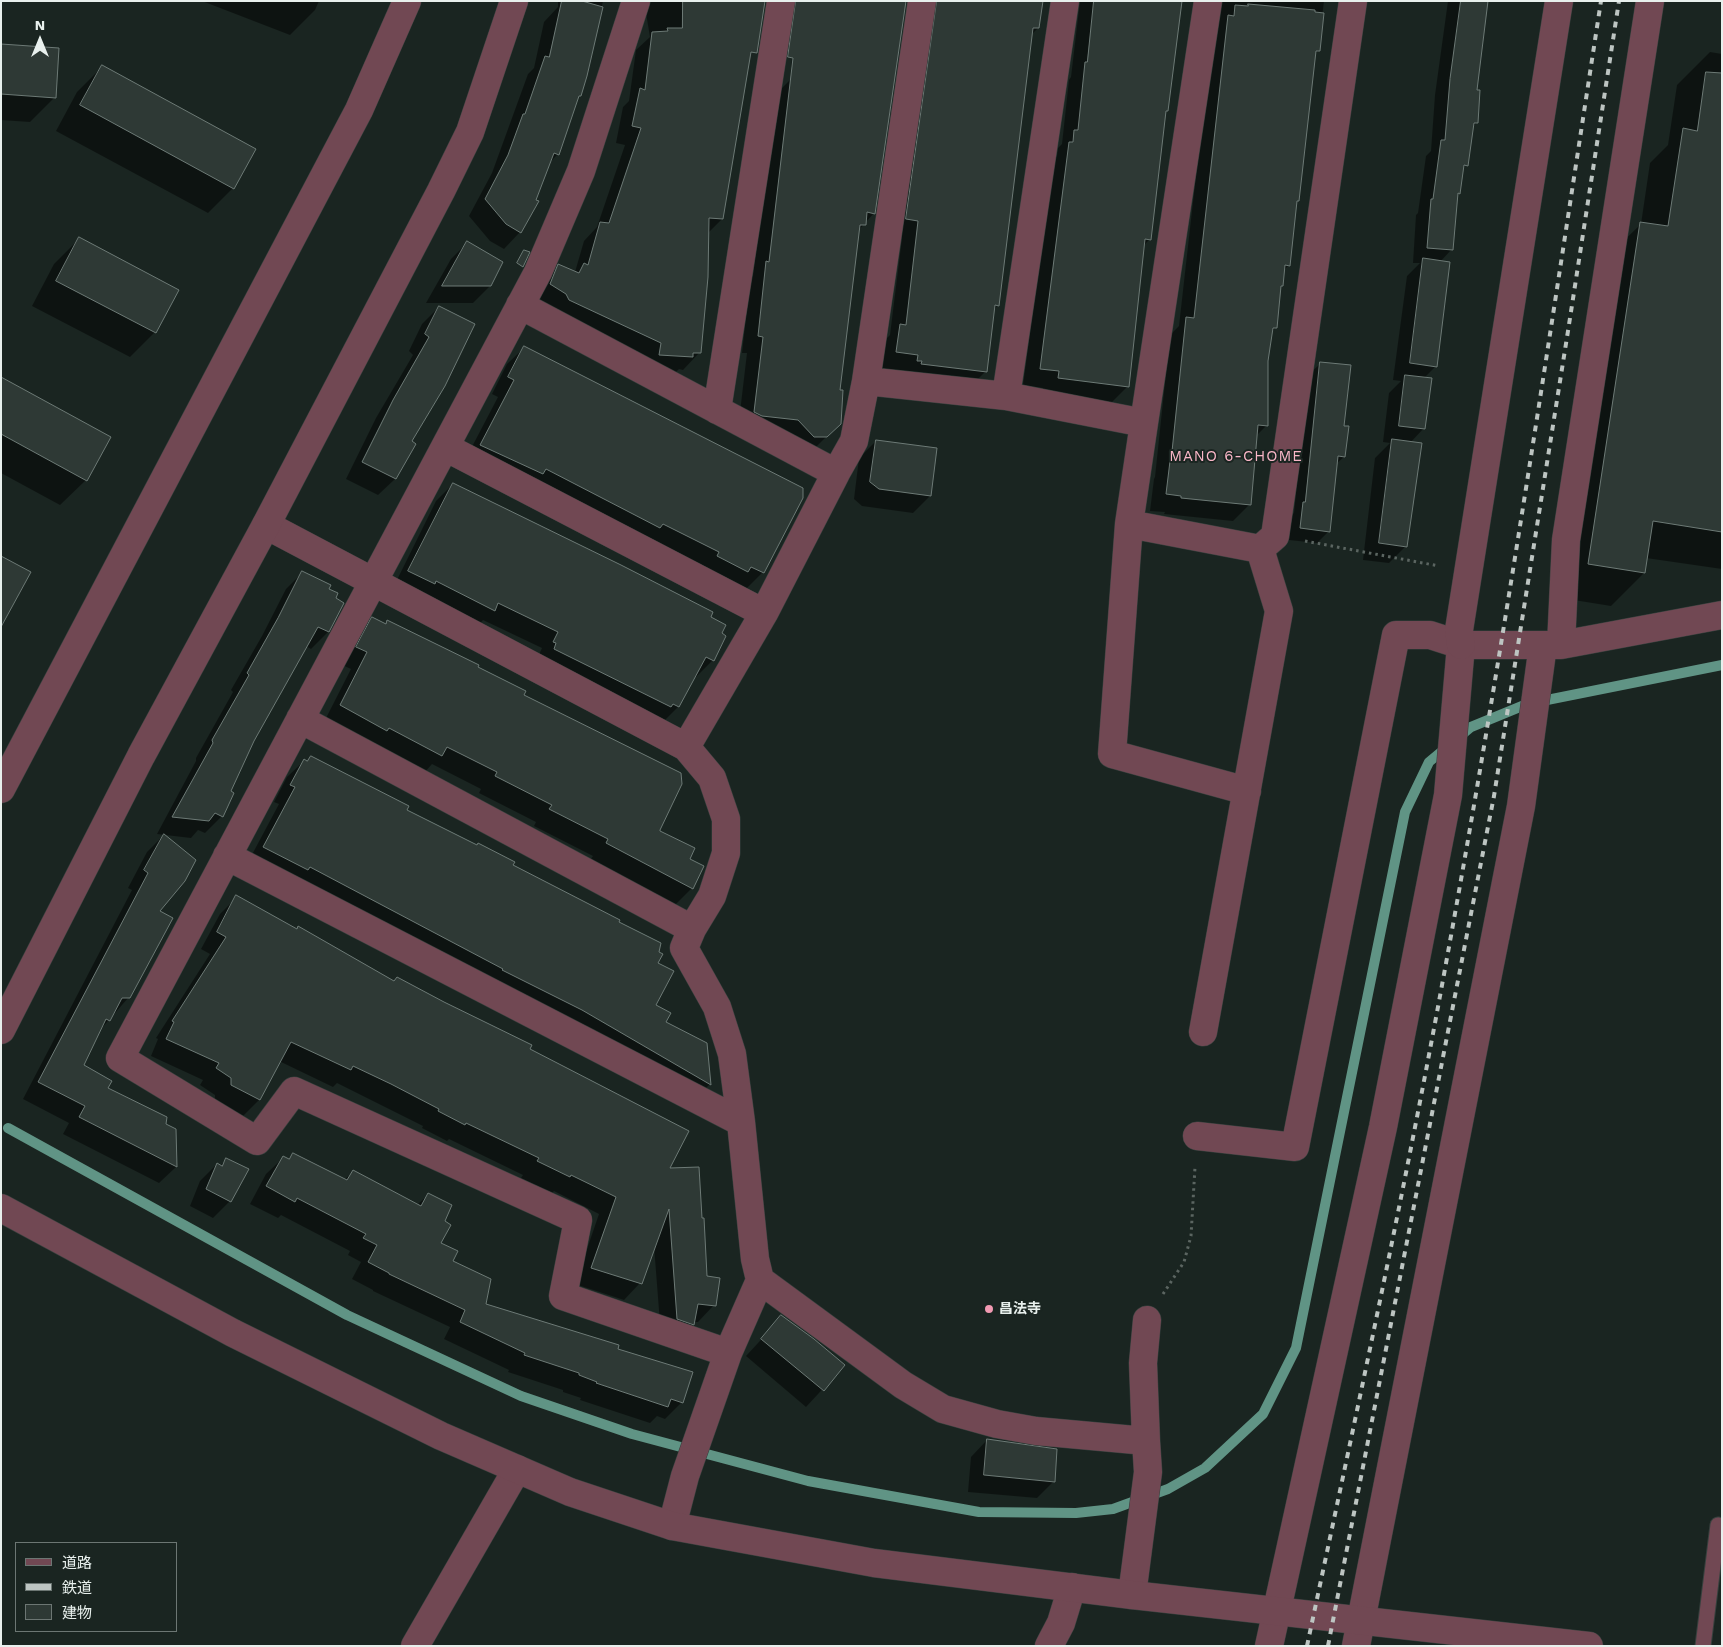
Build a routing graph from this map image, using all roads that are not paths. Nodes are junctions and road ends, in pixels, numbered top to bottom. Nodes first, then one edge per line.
1 (407, 1) edge
2 (514, 1) edge
3 (636, 1) edge
4 (781, 1) edge
5 (922, 1) edge
6 (1065, 1) edge
7 (1208, 1) edge
8 (1353, 1) edge
9 (1559, 1) edge
10 (1650, 1) edge
11 (520, 305) junction
12 (866, 381) junction
13 (1006, 396) junction
14 (717, 410) junction
15 (1144, 423) junction
16 (445, 447) junction
17 (836, 473) junction
18 (1129, 524) junction
19 (266, 525) junction
20 (1267, 542) junction
21 (373, 580) junction
22 (764, 613) junction
23 (1722, 615) edge
24 (1461, 645) junction
25 (1548, 652) junction
26 (300, 718) junction
27 (686, 747) junction
28 (1, 788) edge
29 (1247, 792) junction
30 (227, 856) junction
31 (692, 929) junction
32 (1, 1030) edge
33 (1203, 1032) dead end
34 (741, 1122) junction
35 (1197, 1136) road end
36 (1, 1208) edge
37 (760, 1280) junction
38 (1147, 1320) road end
39 (728, 1353) junction
40 (1146, 1441) junction
41 (517, 1469) junction
42 (672, 1526) junction
43 (1722, 1526) edge
44 (1072, 1587) junction
45 (1132, 1595) junction
46 (1276, 1610) junction
47 (1358, 1633) edge
48 (415, 1646) edge
49 (1049, 1646) edge
50 (1269, 1646) edge
51 (1589, 1646) edge
52 (1703, 1646) edge

1 - 28 street
2 - 19 street
3 - 11 street
4 - 14 street
5 - 12 street
6 - 13 street
7 - 15 street
8 - 20 street
9 - 24 street
10 - 25 street
11 - 14 street
11 - 16 street
12 - 13 street
12 - 17 street
13 - 15 street
14 - 17 street
15 - 18 street
16 - 21 street
16 - 22 street
17 - 22 street
18 - 20 street
18 - 29 street
19 - 21 street
19 - 32 street
20 - 29 street
21 - 26 street
21 - 27 street
22 - 27 street
23 - 25 street
24 - 25 street
24 - 35 street
24 - 46 street
25 - 47 street
26 - 30 street
26 - 31 street
27 - 31 street
29 - 33 street
30 - 34 street
30 - 39 street
31 - 34 street
34 - 37 street
36 - 41 street
37 - 39 street
37 - 40 street
38 - 40 street
39 - 42 street
40 - 45 street
41 - 42 street
41 - 48 street
42 - 44 street
43 - 52 lane
44 - 45 street
44 - 49 street
45 - 46 street
46 - 47 street
46 - 50 street
47 - 51 street

